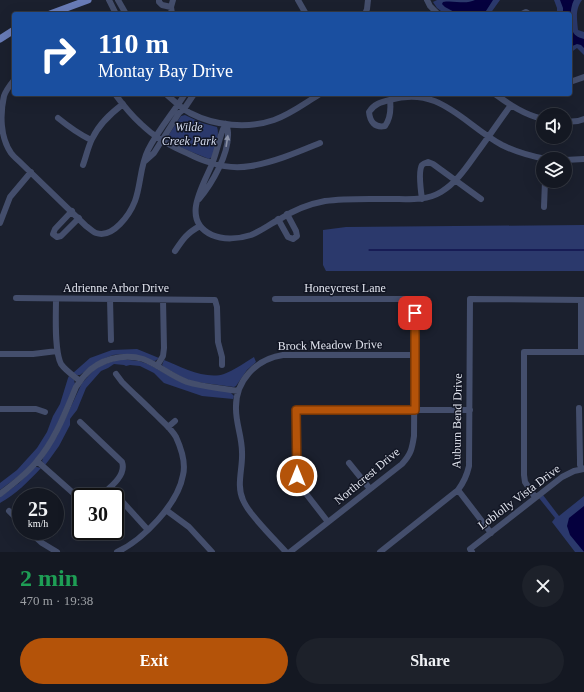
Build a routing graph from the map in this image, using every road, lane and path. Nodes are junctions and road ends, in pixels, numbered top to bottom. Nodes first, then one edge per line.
1 (88, 0) edge
2 (108, 0) edge
3 (118, 0) edge
4 (159, 0) edge
5 (173, 0) edge
6 (298, 0) edge
7 (368, 0) edge
8 (428, 3) edge
9 (171, 7) junction
10 (55, 12) edge
11 (115, 12) edge
12 (125, 12) edge
13 (172, 12) edge
14 (305, 12) edge
15 (366, 12) edge
16 (436, 12) edge
17 (12, 31) edge
18 (0, 39) edge
19 (584, 77) edge
20 (572, 81) edge
21 (12, 83) edge
22 (117, 96) edge
23 (168, 96) edge
24 (184, 96) edge
25 (193, 96) edge
26 (317, 96) edge
27 (498, 96) edge
28 (390, 100) junction
29 (123, 104) junction
30 (178, 105) junction
31 (510, 105) junction
32 (184, 109) junction
33 (536, 117) edge
34 (58, 118) dead end
35 (584, 119) edge
36 (572, 121) edge
37 (226, 124) junction
38 (489, 136) junction
39 (156, 137) junction
40 (91, 140) junction
41 (162, 141) junction
42 (320, 143) dead end
43 (536, 157) edge
44 (584, 159) edge
45 (572, 160) edge
46 (144, 162) junction
47 (212, 164) junction
48 (83, 165) dead end
49 (220, 165) junction
50 (31, 172) junction
51 (456, 180) junction
52 (545, 188) edge
53 (422, 199) junction
54 (482, 199) dead end
55 (197, 200) junction
56 (544, 207) dead end
57 (72, 211) junction
58 (287, 214) junction
59 (79, 218) junction
60 (278, 219) junction
61 (0, 223) edge
62 (200, 226) junction
63 (175, 252) dead end
64 (16, 298) dead end
65 (56, 298) junction
66 (110, 299) junction
67 (275, 299) dead end
68 (415, 299) joint
69 (163, 300) junction
70 (582, 300) edge
71 (111, 340) dead end
72 (57, 351) junction
73 (582, 352) edge
74 (0, 354) edge
75 (415, 355) junction
76 (222, 365) dead end
77 (157, 366) junction
78 (116, 374) dead end
79 (80, 381) junction
80 (238, 391) junction
81 (579, 408) dead end
82 (0, 409) edge
83 (415, 410) junction
84 (470, 410) junction
85 (45, 412) dead end
86 (175, 421) dead end
87 (80, 422) dead end
88 (168, 427) junction
89 (37, 461) junction
90 (349, 462) dead end
91 (583, 469) edge
92 (110, 488) edge
93 (370, 489) junction
94 (458, 490) junction
95 (72, 492) edge
96 (0, 494) edge
97 (535, 497) junction
98 (124, 503) edge
99 (166, 510) junction
100 (9, 511) dead end
101 (12, 514) edge
102 (328, 522) junction
103 (148, 530) junction
104 (491, 532) junction
105 (39, 540) edge
106 (471, 550) edge
107 (56, 552) edge
108 (117, 552) edge
109 (212, 552) edge
110 (286, 552) edge
111 (290, 552) edge
112 (380, 552) edge

1 - 10 main road
2 - 11 street
3 - 12 street
4 - 9 street
5 - 9 street
6 - 14 street
7 - 15 street
8 - 16 street
9 - 13 street
17 - 18 main road
19 - 20 street
21 - 50 street
22 - 29 street
23 - 30 street
24 - 30 street
25 - 32 street
26 - 37 street
27 - 31 street
28 - 28 street
28 - 38 street
29 - 39 street
29 - 40 street
30 - 32 street
30 - 39 street
31 - 33 street
31 - 38 street
32 - 37 street
32 - 41 street
34 - 40 street
35 - 36 street
37 - 47 street
49 -> 37 street
38 - 43 street
38 - 51 street
39 - 41 street
39 - 46 street
40 - 48 street
41 - 46 street
41 - 47 street
42 - 49 street
44 - 45 street
46 - 59 street
47 - 49 street
47 - 55 street
49 - 55 street
50 - 57 street
50 - 61 street
51 - 53 street
51 - 53 street
51 - 54 street
52 - 56 street
53 - 58 street
55 - 62 street
57 - 59 street
57 - 59 street
58 - 60 street
58 - 60 street
60 - 62 street
62 - 63 street
64 - 65 street, Adrienne Arbor Drive
65 - 66 street, Adrienne Arbor Drive
65 - 72 street
66 - 69 street, Adrienne Arbor Drive
66 - 71 street
67 - 68 street, Honeycrest Lane
68 - 75 street, Northcrest Drive
69 - 76 street, Adrienne Arbor Drive
69 - 77 street
70 - 73 street
70 - 84 street, Auburn Bend Drive
72 - 74 street
72 - 79 street
73 - 97 street
75 - 80 street, Brock Meadow Drive
75 - 83 street, Northcrest Drive
77 - 79 street
77 - 80 street
78 - 88 street
79 - 89 street
80 - 110 street
81 - 91 street
82 - 85 street
83 - 84 street
83 - 93 street, Northcrest Drive
83 - 102 street
84 - 94 street, Auburn Bend Drive
86 - 88 street
87 - 92 street
88 - 99 street
89 - 95 street
89 - 96 street
90 - 93 street
91 - 97 street, Loblolly Vista Drive
93 - 102 street, Northcrest Drive
94 - 104 street
94 - 112 street, Auburn Bend Drive
97 - 104 street, Loblolly Vista Drive
98 - 103 street
99 - 103 street
99 - 109 street
100 - 101 street
102 - 111 street, Northcrest Drive
103 - 108 street
104 - 106 street, Loblolly Vista Drive
105 - 107 street

